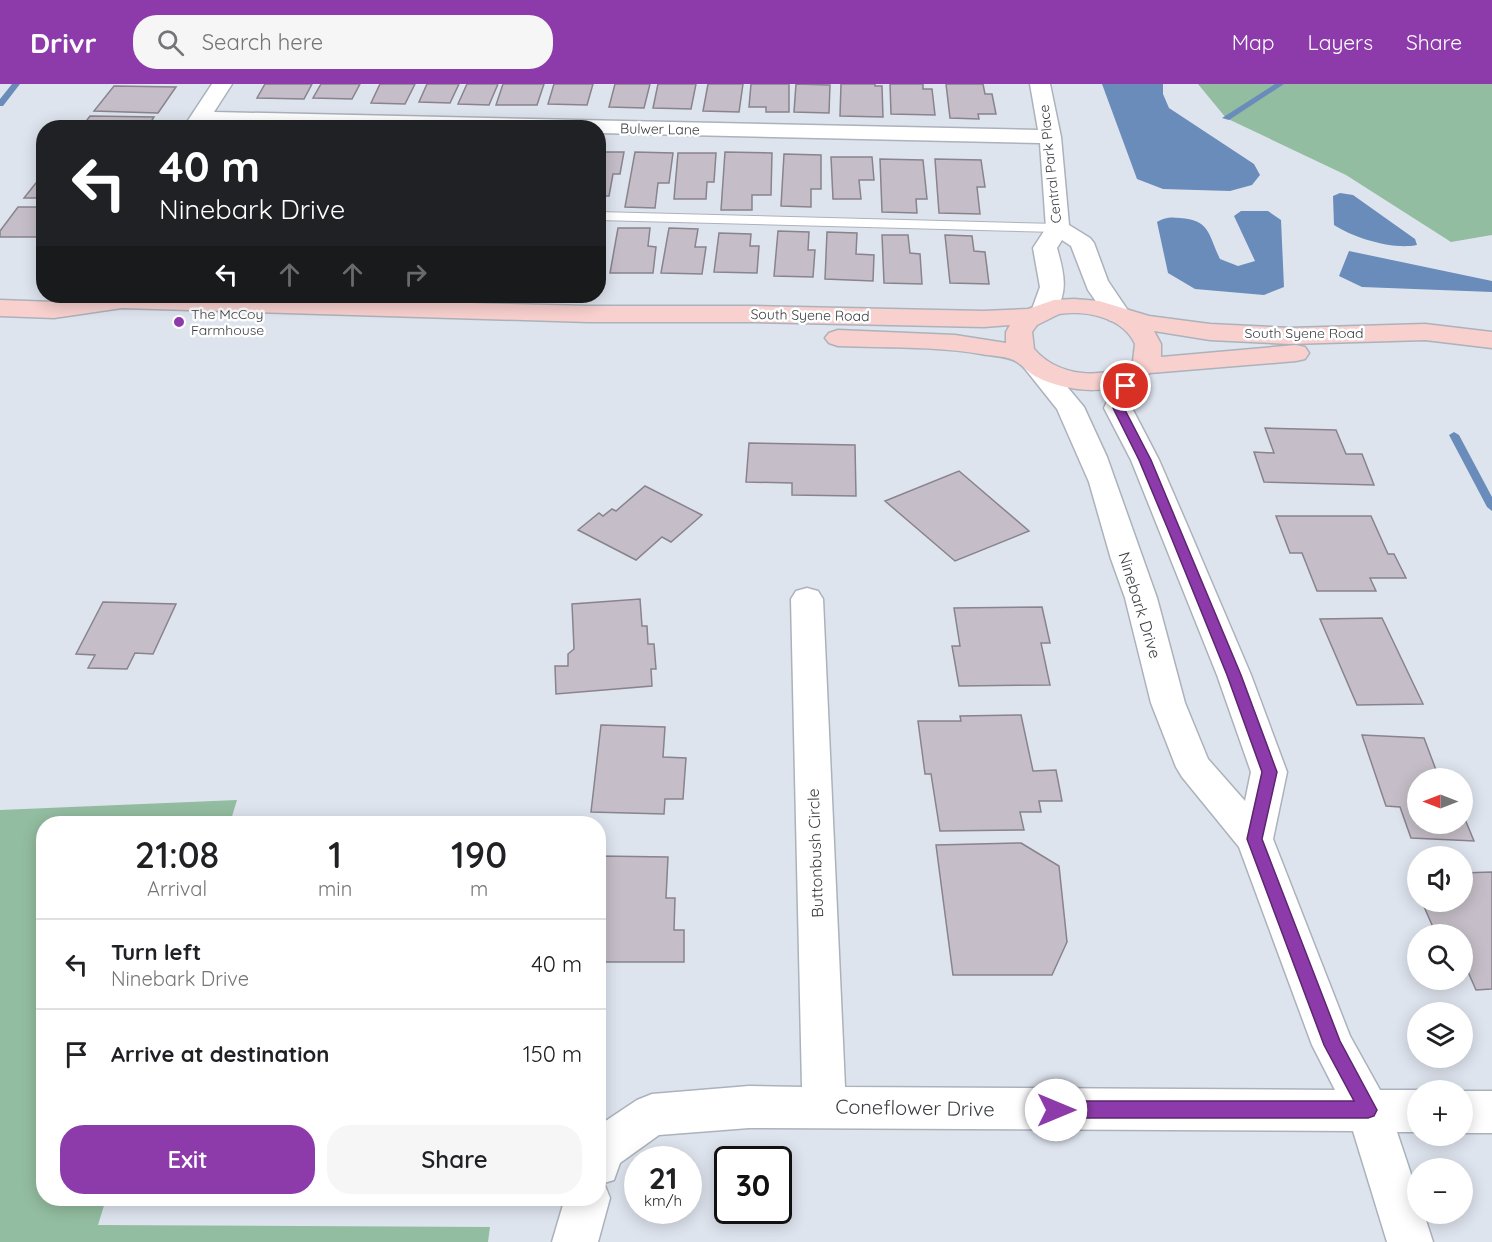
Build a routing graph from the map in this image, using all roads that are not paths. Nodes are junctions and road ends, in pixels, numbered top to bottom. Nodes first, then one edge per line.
1 (222, 84) edge
2 (1040, 84) edge
3 (197, 120) edge
4 (606, 130) edge
5 (1050, 137) junction
6 (606, 216) edge
7 (1058, 228) junction
8 (36, 289) edge
9 (0, 291) edge
10 (84, 303) edge
11 (279, 303) edge
12 (0, 308) edge
13 (1039, 312) junction
14 (588, 314) junction
15 (1118, 315) junction
16 (1492, 341) edge
17 (1030, 360) junction
18 (1137, 370) junction
19 (807, 599) dead end
20 (1255, 839) junction
21 (824, 1107) junction
22 (1368, 1110) junction
23 (1407, 1111) edge
24 (1473, 1112) edge
25 (1492, 1112) edge
26 (606, 1153) edge
27 (585, 1206) edge
28 (574, 1242) edge
29 (1410, 1242) edge

1 - 3 street
2 - 5 street, Central Park Place
4 - 5 street, Bulwer Lane
5 - 7 street, Central Park Place
6 - 7 lane
7 - 13 street, Central Park Place
7 - 15 street
8 - 9 street
10 - 12 street, South Syene Road
11 - 14 street, South Syene Road
13 - 14 street, South Syene Road
13 - 15 street, South Syene Road
13 - 17 street
14 - 17 street, South Syene Road
15 - 16 street, South Syene Road
15 - 18 street, South Syene Road
16 - 18 street, South Syene Road
17 - 18 street, South Syene Road
17 - 20 street, Ninebark Drive
18 - 20 street
19 - 21 street, Buttonbush Circle
20 - 22 street, Ninebark Drive
21 - 22 street, Coneflower Drive
21 - 26 street, Coneflower Drive
22 - 23 street, Coneflower Drive
22 - 29 street, Ninebark Drive
24 - 25 street
27 - 28 street

